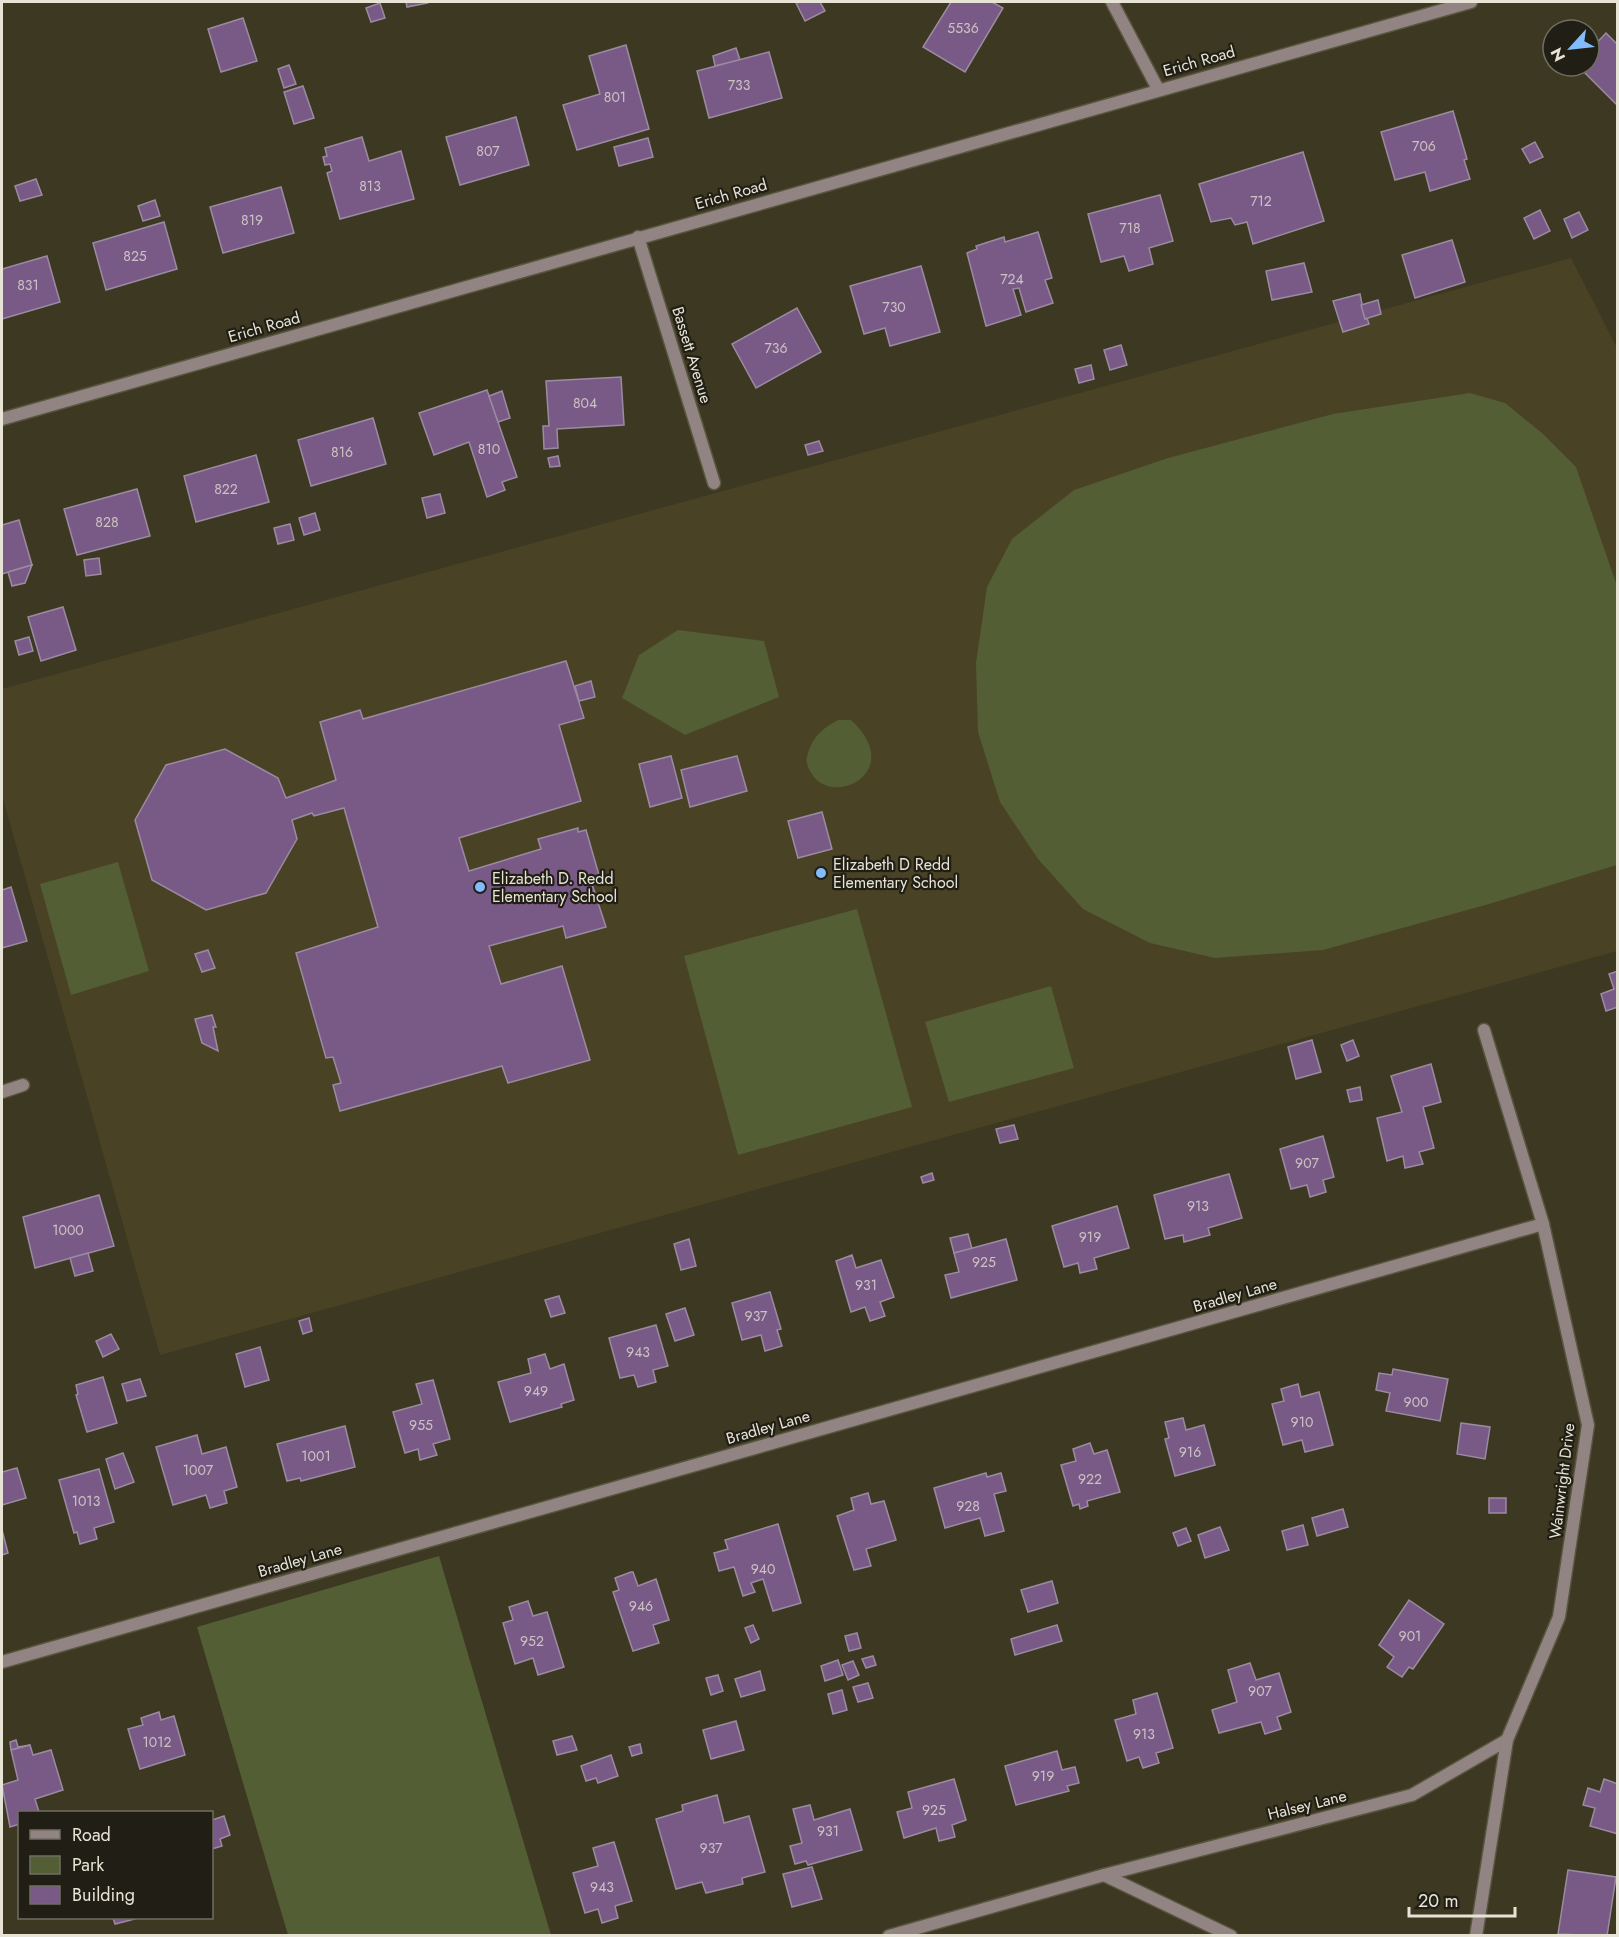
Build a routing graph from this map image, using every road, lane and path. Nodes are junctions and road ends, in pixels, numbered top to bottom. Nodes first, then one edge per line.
1 (1113, 2) edge
2 (1471, 2) edge
3 (1158, 89) junction
4 (638, 237) junction
5 (2, 419) edge
6 (714, 483) dead end
7 (1484, 1030) dead end
8 (23, 1086) dead end
9 (2, 1092) edge
10 (1543, 1224) junction
11 (2, 1662) edge
12 (1507, 1740) junction
13 (1104, 1875) junction
14 (889, 1935) edge
15 (1231, 1935) edge
16 (1476, 1935) edge

1 - 3 street
2 - 3 street, Erich Road
3 - 4 street, Erich Road
4 - 5 street, Erich Road
4 - 6 street, Bassett Avenue
7 - 10 street, Wainwright Drive
8 - 9 street
10 - 11 street, Bradley Lane
10 - 12 street, Wainwright Drive
12 - 13 street, Halsey Lane
12 - 16 street, Wainwright Drive
13 - 14 street, Halsey Lane
13 - 15 street

